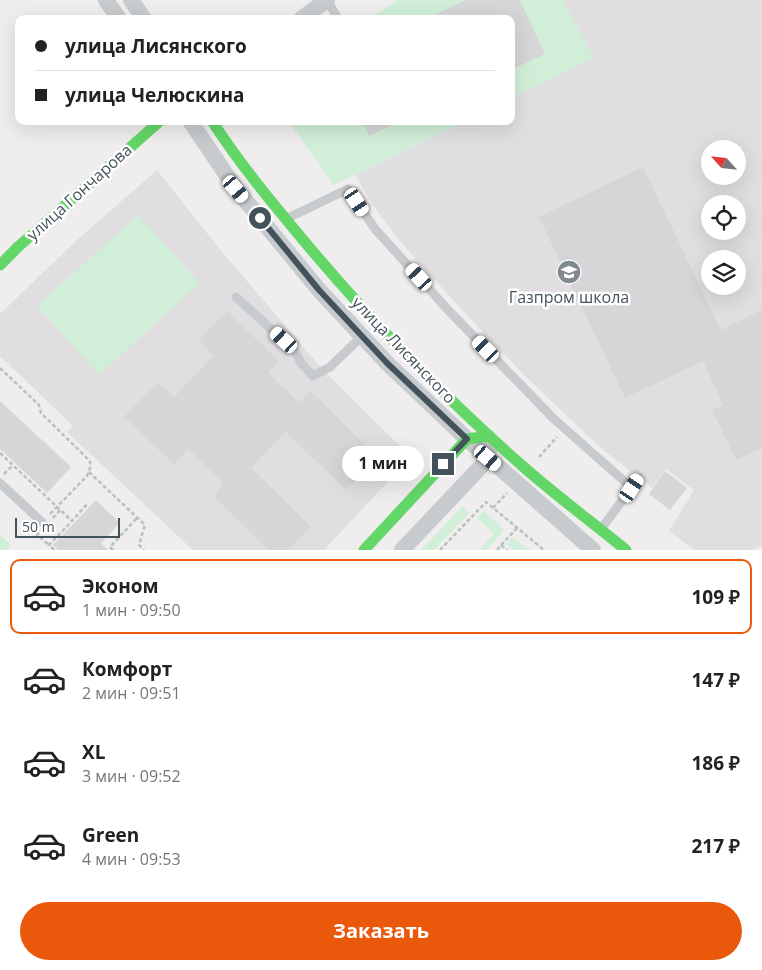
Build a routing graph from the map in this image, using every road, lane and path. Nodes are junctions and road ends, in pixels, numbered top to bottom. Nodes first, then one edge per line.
1 (106, 0) edge
2 (131, 0) edge
3 (327, 0) edge
4 (116, 15) edge
5 (141, 15) edge
6 (306, 15) edge
7 (336, 15) edge
8 (155, 125) edge
9 (193, 125) edge
10 (215, 125) edge
11 (286, 220) junction
12 (0, 265) edge
13 (236, 297) dead end
14 (362, 336) junction
15 (0, 368) edge
16 (490, 436) junction
17 (467, 439) junction
18 (0, 453) edge
19 (488, 458) junction
20 (12, 465) junction
21 (89, 472) junction
22 (0, 478) edge
23 (639, 478) dead end
24 (0, 483) edge
25 (632, 488) junction
26 (88, 504) dead end
27 (57, 507) junction
28 (137, 518) junction
29 (72, 521) junction
30 (42, 522) joint
31 (517, 528) junction
32 (600, 529) junction
33 (501, 545) junction
34 (54, 550) edge
35 (113, 550) edge
36 (144, 550) edge
37 (364, 550) edge
38 (402, 550) edge
39 (440, 550) edge
40 (496, 550) edge
41 (507, 550) edge
42 (544, 550) edge
43 (592, 550) edge
44 (626, 550) edge

1 - 4 street
2 - 5 street
3 - 6 street
3 - 7 lane
8 - 12 street, улица Гончарова
9 - 14 street, улица Лисянского
10 - 11 street, улица Лисянского
11 - 16 street, улица Лисянского
11 - 25 lane
13 - 14 lane
14 - 17 street, улица Лисянского
15 - 21 path
16 - 17 street
16 - 19 street
16 - 32 street, улица Лисянского
17 - 19 street, улица Лисянского
17 - 37 street
18 - 20 path
19 - 38 street
19 - 43 street, улица Лисянского
20 - 22 path
20 - 27 path
21 - 27 path
21 - 28 path
23 - 25 lane
24 - 30 lane
25 - 32 lane
26 - 29 path
27 - 29 path
27 - 30 path
28 - 35 path
28 - 36 path
29 - 34 path
31 - 33 path
31 - 39 path
31 - 42 path
32 - 44 street, улица Лисянского
33 - 40 path
33 - 41 path

